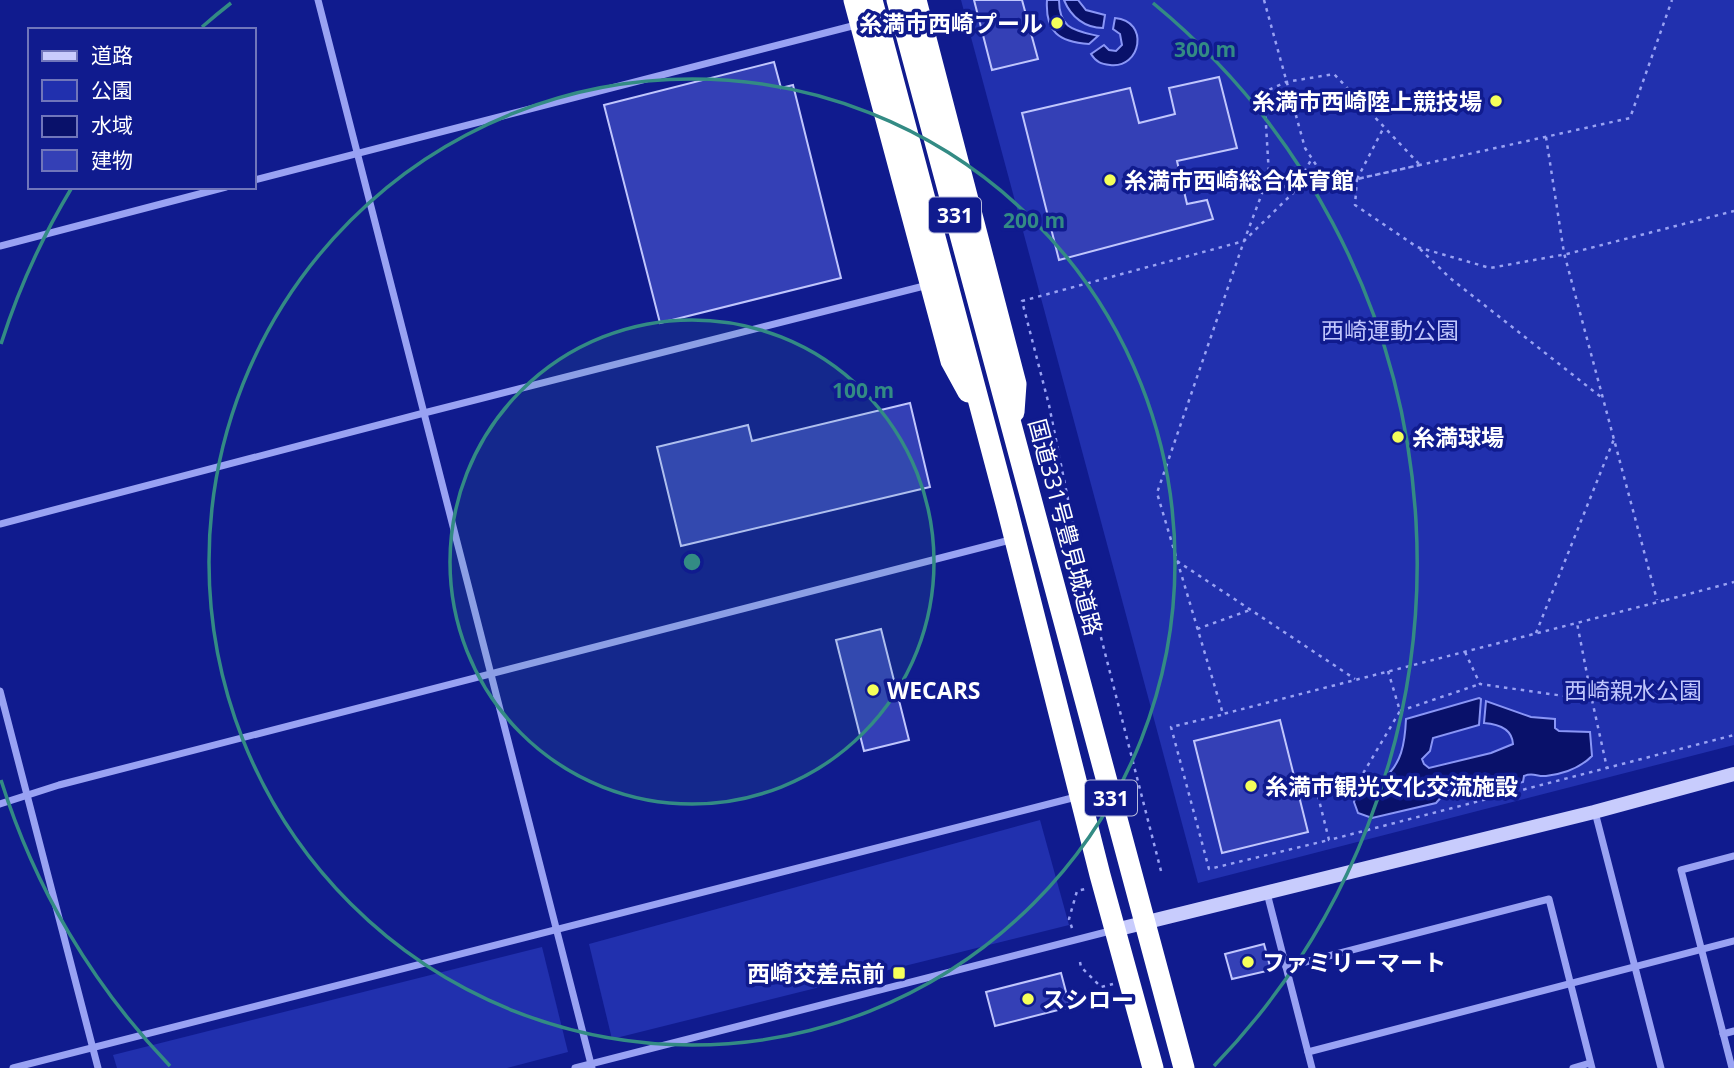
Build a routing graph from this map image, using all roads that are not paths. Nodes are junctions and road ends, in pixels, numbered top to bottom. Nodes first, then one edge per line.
1 (318, 0) edge
2 (855, 0) edge
3 (872, 0) edge
4 (897, 0) edge
5 (916, 0) edge
6 (862, 24) junction
7 (358, 153) junction
8 (256, 179) edge
9 (218, 189) edge
10 (0, 246) edge
11 (929, 285) junction
12 (424, 413) junction
13 (983, 418) junction
14 (1013, 430) junction
15 (0, 524) edge
16 (1015, 538) junction
17 (490, 673) junction
18 (0, 691) edge
19 (1734, 774) edge
20 (28, 796) junction
21 (1080, 796) junction
22 (0, 804) edge
23 (1594, 812) junction
24 (1734, 856) edge
25 (1267, 893) junction
26 (1145, 922) junction
27 (556, 928) junction
28 (1115, 930) junction
29 (1734, 942) edge
30 (1702, 950) junction
31 (1286, 967) junction
32 (1634, 967) junction
33 (1570, 984) junction
34 (1734, 1031) edge
35 (1723, 1034) junction
36 (93, 1048) junction
37 (1308, 1052) junction
38 (591, 1066) edge
39 (1184, 1066) edge
40 (1591, 1066) edge
41 (13, 1068) edge
42 (98, 1068) edge
43 (575, 1068) edge
44 (1153, 1068) edge
45 (1312, 1068) edge
46 (1573, 1068) edge
47 (1661, 1068) edge
48 (1732, 1068) edge

1 - 7 street
2 - 6 highway, 331
3 - 13 highway, 331
4 - 14 highway, 国道331号豊見城道路 / 331
5 - 14 highway, 331
6 - 7 street
6 - 11 highway, 331
7 - 8 street
7 - 12 street
9 - 10 street
11 - 12 street
11 - 13 highway, 331
12 - 15 street
12 - 17 street
13 - 16 highway, 331
14 - 26 highway, 国道331号豊見城道路 / 331
16 - 17 street
16 - 21 highway, 331
17 - 20 street
17 - 27 street
18 - 20 street
19 - 23 street
20 - 22 street
20 - 36 street
21 - 27 street
21 - 28 highway, 331
23 - 25 street
23 - 32 street
24 - 30 street
25 - 26 street
25 - 31 street
26 - 28 street
26 - 39 highway, 国道331号豊見城道路 / 331
27 - 36 street
27 - 38 street
28 - 38 street
28 - 44 highway, 331
29 - 30 street
30 - 32 street
30 - 35 street
31 - 33 street
31 - 37 street
32 - 33 street
32 - 47 street
33 - 37 street
33 - 40 street
34 - 35 street
35 - 48 street
36 - 41 street
36 - 42 street
37 - 45 street
38 - 43 street
40 - 46 street

